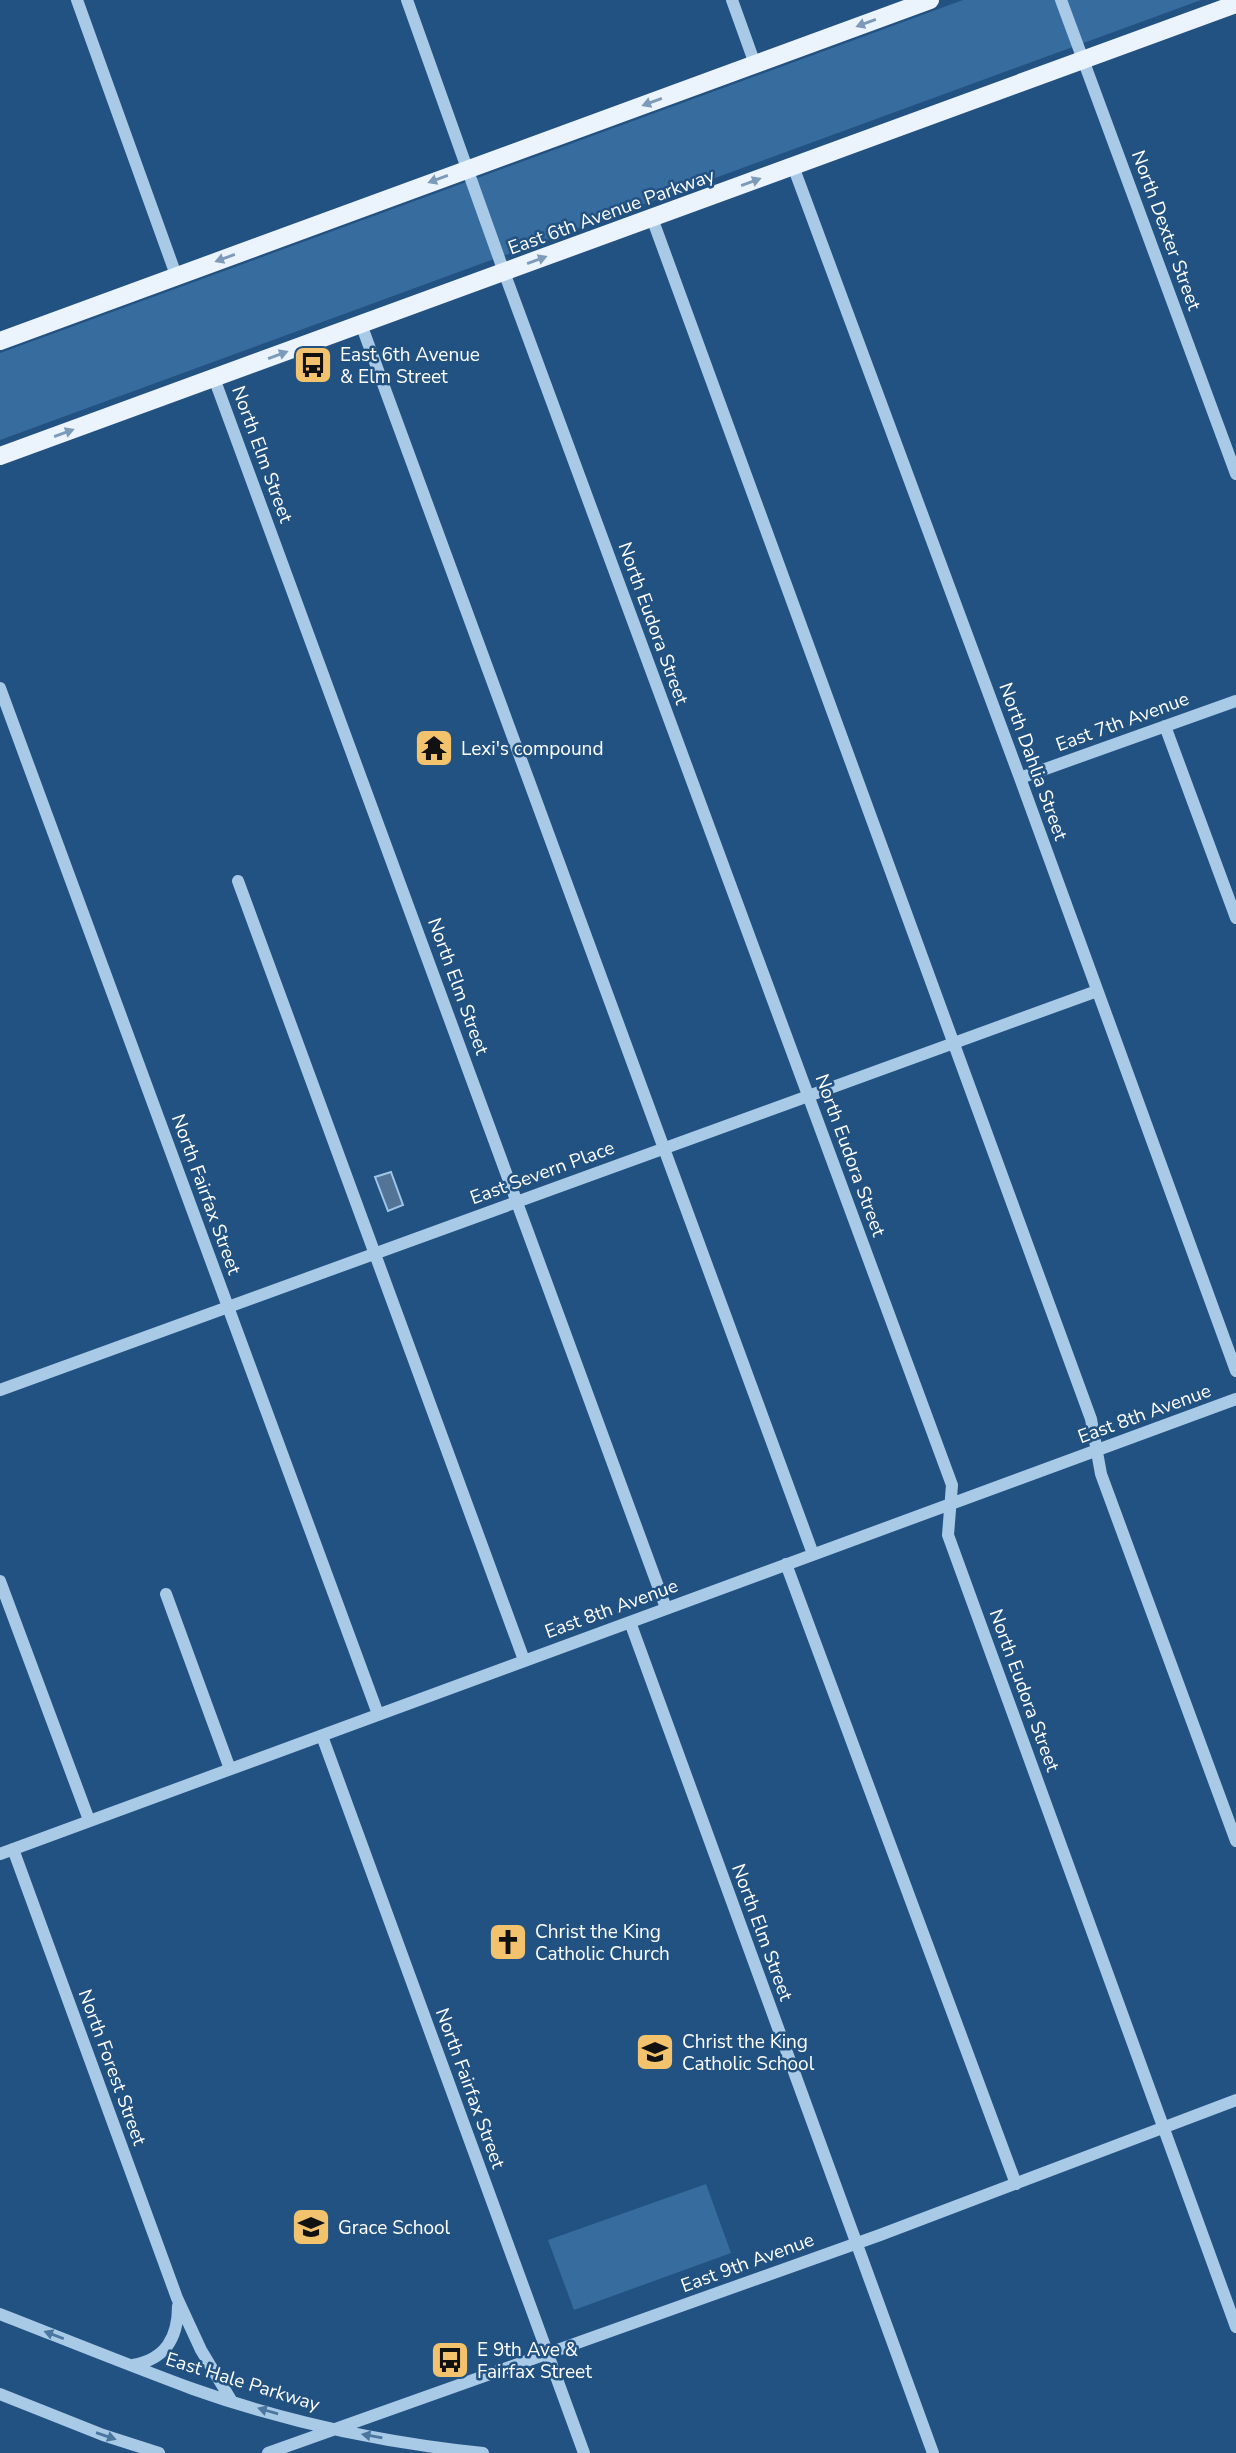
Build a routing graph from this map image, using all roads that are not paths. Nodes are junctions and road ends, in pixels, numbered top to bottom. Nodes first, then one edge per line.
1 (76, 0) edge
2 (407, 0) edge
3 (732, 0) edge
4 (930, 0) edge
5 (1061, 0) edge
6 (1236, 4) edge
7 (903, 5) edge
8 (1084, 60) junction
9 (755, 64) junction
10 (793, 166) junction
11 (466, 169) junction
12 (652, 218) junction
13 (504, 272) junction
14 (176, 275) junction
15 (361, 324) junction
16 (0, 341) edge
17 (214, 378) junction
18 (0, 456) edge
19 (1236, 474) edge
20 (0, 688) edge
21 (1236, 701) edge
22 (1165, 726) junction
23 (1020, 778) junction
24 (238, 881) dead end
25 (1236, 918) edge
26 (1097, 991) junction
27 (954, 1043) junction
28 (809, 1096) junction
29 (664, 1149) junction
30 (518, 1202) junction
31 (375, 1252) junction
32 (227, 1306) junction
33 (1236, 1371) edge
34 (0, 1390) edge
35 (1236, 1399) edge
36 (1096, 1450) junction
37 (948, 1504) junction
38 (813, 1554) junction
39 (786, 1564) junction
40 (0, 1581) edge
41 (166, 1594) dead end
42 (666, 1608) junction
43 (630, 1622) junction
44 (524, 1660) junction
45 (378, 1714) junction
46 (322, 1736) junction
47 (230, 1769) junction
48 (89, 1821) junction
49 (1236, 1841) edge
50 (6, 1851) edge
51 (1236, 2101) edge
52 (1163, 2127) junction
53 (1016, 2184) junction
54 (856, 2243) junction
55 (177, 2298) junction
56 (0, 2314) edge
57 (1236, 2327) edge
58 (548, 2354) junction
59 (132, 2365) junction
60 (0, 2394) edge
61 (231, 2400) junction
62 (334, 2429) junction
63 (159, 2453) edge
64 (268, 2453) edge
65 (484, 2453) edge
66 (584, 2453) edge
67 (933, 2453) edge

1 - 14 street
2 - 11 street, North Eudora Street
3 - 9 street
4 - 7 main road
5 - 8 street, North Dexter Street
6 - 8 main road, East 6th Avenue Parkway
7 -> 9 main road
8 - 10 main road, East 6th Avenue Parkway
8 - 19 street, North Dexter Street
9 -> 11 main road
12 -> 10 main road, East 6th Avenue Parkway
10 - 23 street, North Dahlia Street
11 - 13 street, North Eudora Street
11 -> 14 main road
13 -> 12 main road, East 6th Avenue Parkway
12 - 27 street
13 - 15 main road, East 6th Avenue Parkway
13 - 28 street, North Eudora Street
14 - 16 main road
17 -> 15 main road, East 6th Avenue Parkway
15 - 29 street
18 -> 17 main road, East 6th Avenue Parkway
17 - 30 street, North Elm Street
20 - 32 street, North Fairfax Street
21 - 22 street, East 7th Avenue
22 - 23 street, East 7th Avenue
22 - 25 street
23 - 26 street, North Dahlia Street
24 - 31 street
26 - 27 street, East Severn Place
26 - 33 street, North Dahlia Street
27 - 28 street, East Severn Place
27 - 36 street
28 - 29 street, East Severn Place
28 - 37 street, North Eudora Street
29 - 30 street, East Severn Place
29 - 38 street
30 - 31 street, East Severn Place
30 - 42 street, North Elm Street
31 - 32 street, East Severn Place
31 - 44 street
32 - 34 street, East Severn Place
32 - 45 street, North Fairfax Street
35 - 36 street, East 8th Avenue
36 - 37 street, East 8th Avenue
36 - 49 street
37 - 38 street, East 8th Avenue
37 - 52 street, North Eudora Street
38 - 39 street, East 8th Avenue
39 - 42 street, East 8th Avenue
39 - 53 street
40 - 48 street
41 - 47 street
42 - 43 street, East 8th Avenue
43 - 44 street, East 8th Avenue
43 - 54 street, North Elm Street
44 - 45 street, East 8th Avenue
45 - 46 street, East 8th Avenue
46 - 47 street, East 8th Avenue
46 - 58 street, North Fairfax Street
47 - 48 street, East 8th Avenue
48 - 50 street, East 8th Avenue
50 - 55 street, North Forest Street
51 - 52 street, East 9th Avenue
52 - 53 street, East 9th Avenue
52 - 57 street, North Eudora Street
53 - 54 street, East 9th Avenue
54 - 58 street, East 9th Avenue
54 - 67 street, North Elm Street
55 - 59 street, North Forest Street
55 - 61 street, North Forest Street
59 -> 56 street, East Hale Parkway
58 - 62 street, East 9th Avenue
58 - 66 street, North Fairfax Street
59 - 61 street, East Hale Parkway
60 -> 63 street
62 -> 61 street, East Hale Parkway
62 - 64 street, East 9th Avenue
65 -> 62 street, East Hale Parkway

